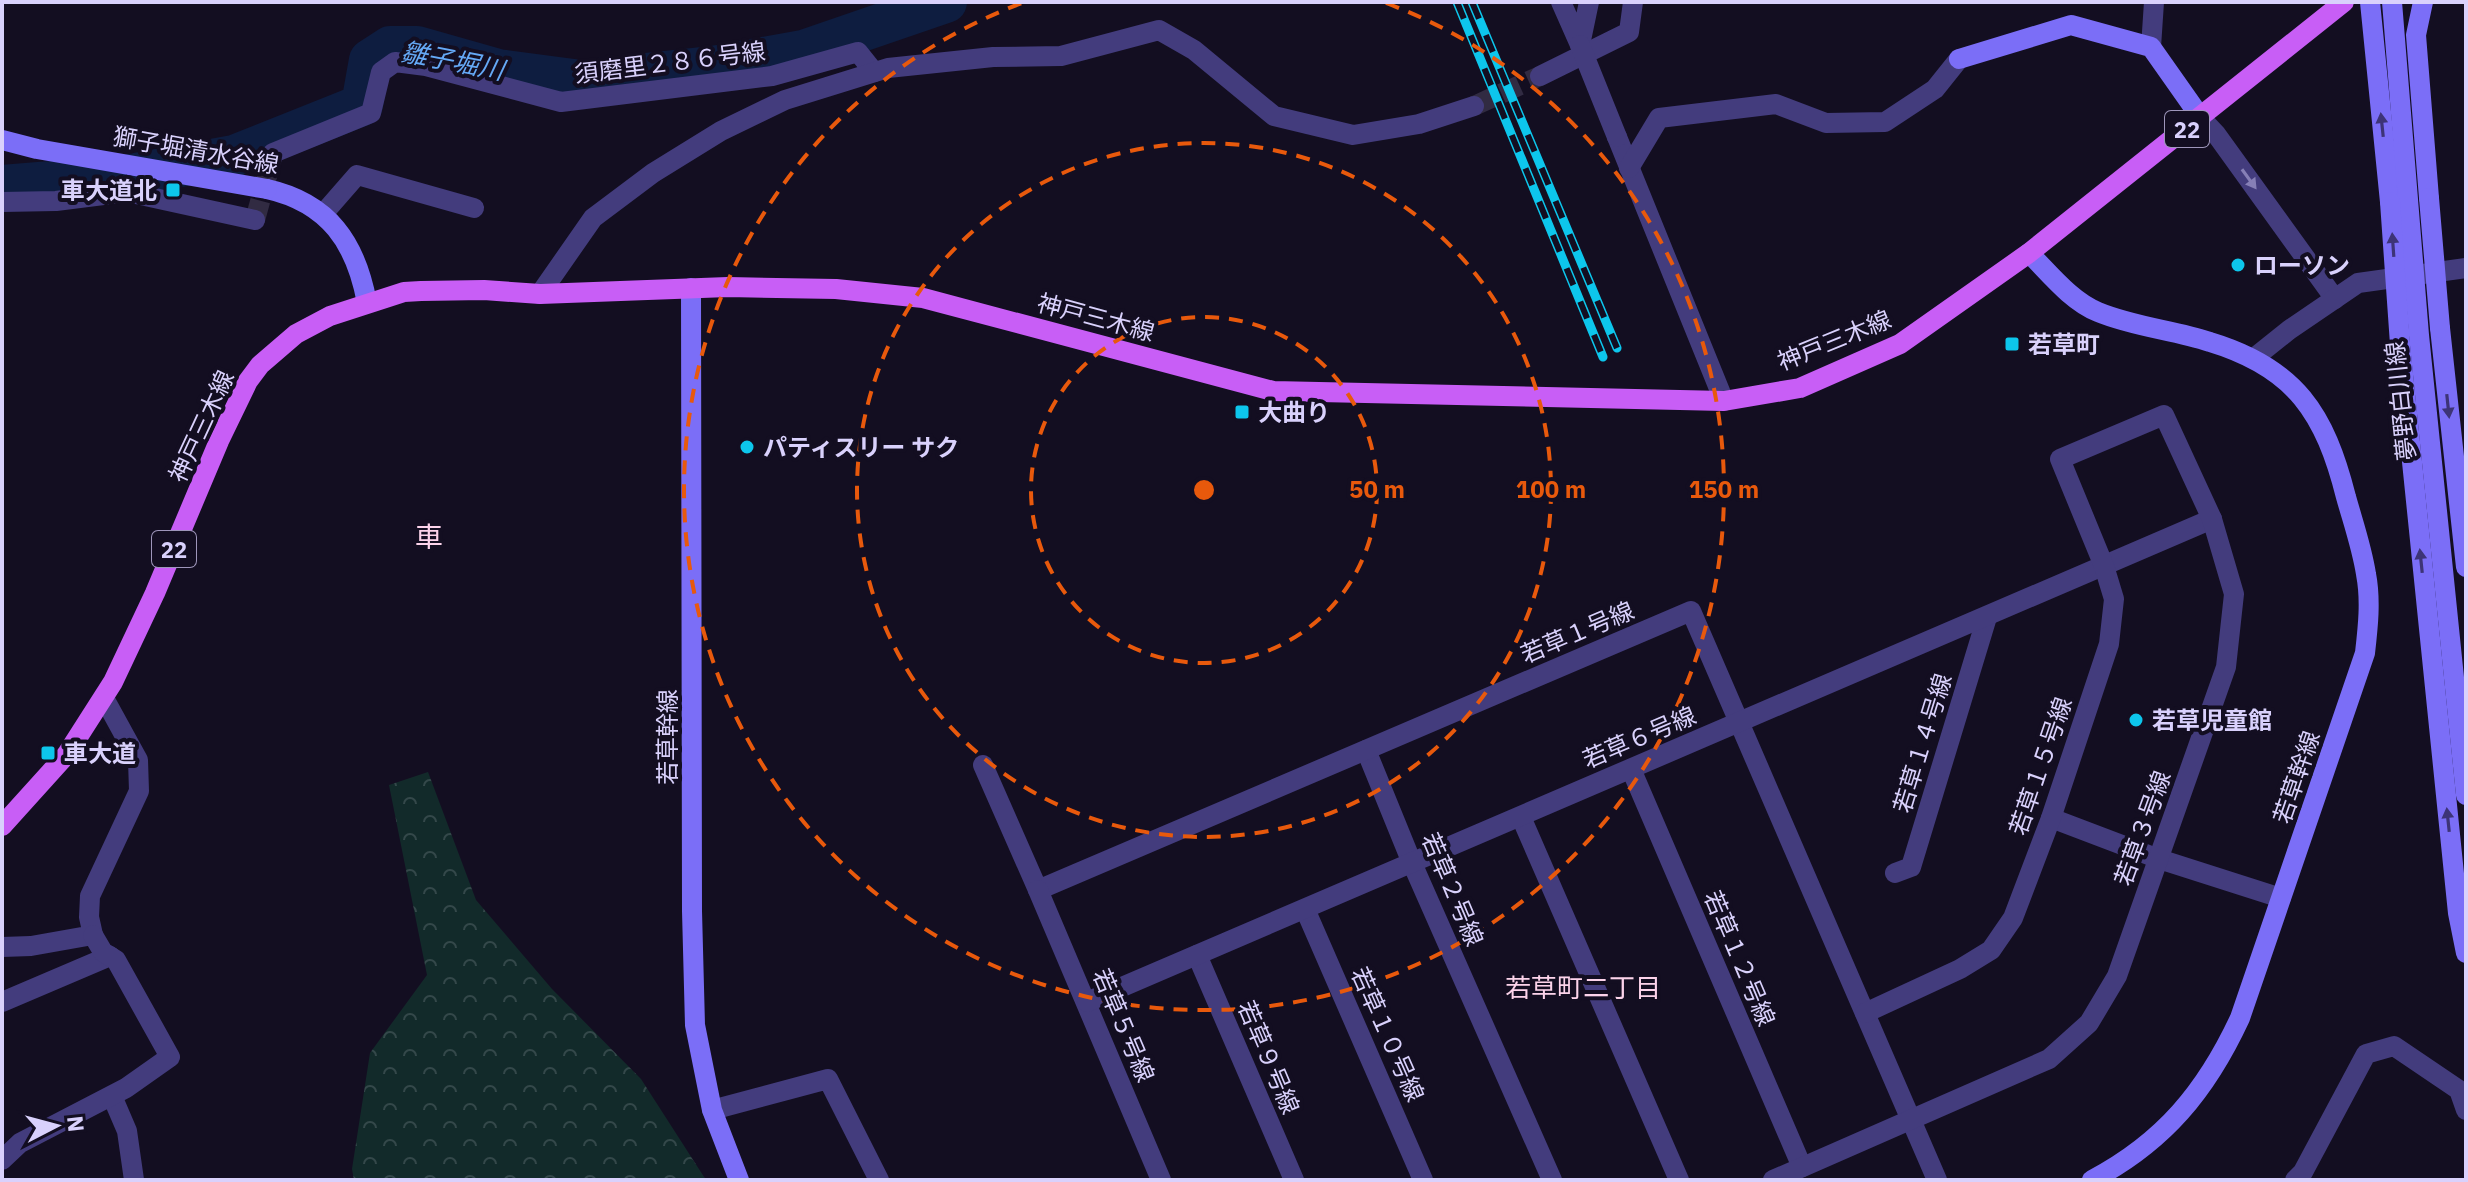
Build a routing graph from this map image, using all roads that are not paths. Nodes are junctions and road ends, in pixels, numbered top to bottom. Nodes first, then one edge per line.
1 (1561, 2) edge
2 (1589, 2) edge
3 (1633, 2) edge
4 (2154, 2) edge
5 (2344, 2) edge
6 (2370, 2) edge
7 (2392, 2) edge
8 (2421, 4) edge
9 (1580, 45) junction
10 (2151, 47) junction
11 (874, 72) junction
12 (1540, 76) tunnel mouth
13 (1474, 106) tunnel mouth
14 (2201, 118) junction
15 (2, 140) edge
16 (272, 158) dead end
17 (1629, 168) junction
18 (2, 202) edge
19 (474, 208) dead end
20 (323, 214) junction
21 (255, 220) dead end
22 (2029, 253) junction
23 (2466, 268) edge
24 (691, 288) junction
25 (540, 294) junction
26 (2335, 299) junction
27 (367, 303) junction
28 (2254, 358) junction
29 (1724, 401) junction
30 (2060, 459) joint
31 (2212, 519) junction
32 (2104, 566) junction
33 (2466, 567) edge
34 (1987, 617) junction
35 (104, 698) junction
36 (1739, 722) junction
37 (1366, 750) junction
38 (983, 765) dead end
39 (1631, 769) junction
40 (2466, 795) edge
41 (1521, 817) junction
42 (2051, 818) junction
43 (2, 826) edge
44 (2159, 859) junction
45 (1412, 863) junction
46 (1895, 873) dead end
47 (1038, 890) junction
48 (2281, 898) junction
49 (1305, 909) junction
50 (93, 935) junction
51 (2, 947) edge
52 (2466, 953) edge
53 (1197, 955) junction
54 (110, 956) junction
55 (2, 1002) edge
56 (1087, 1002) junction
57 (1865, 1013) junction
58 (112, 1096) junction
59 (712, 1110) junction
60 (2466, 1110) edge
61 (1912, 1121) junction
62 (2, 1160) edge
63 (1802, 1167) junction
64 (2304, 1177) edge
65 (134, 1180) edge
66 (739, 1180) edge
67 (879, 1180) edge
68 (1161, 1180) edge
69 (1294, 1180) edge
70 (1423, 1180) edge
71 (1552, 1180) edge
72 (1679, 1180) edge
73 (1773, 1180) edge
74 (1937, 1180) edge
75 (2092, 1180) edge

1 - 9 street
2 - 9 street
3 - 12 street
4 - 10 street
5 - 14 main road, 神戸三木線 / 22
52 -> 6 street, bridge
7 - 40 street, 夢野白川線, bridge
8 -> 33 street, bridge
9 - 17 street, bridge
10 - 14 street
10 - 17 street
11 - 13 street
11 - 16 street, 須磨里２８６号線
11 - 25 street
14 - 22 main road, 神戸三木線 / 22
14 -> 26 street
15 - 20 street, 獅子堀清水谷線, bridge
17 - 29 street
18 - 21 street
19 - 20 street
20 - 27 street, 獅子堀清水谷線
22 - 28 street, 若草幹線
22 - 29 main road, 神戸三木線 / 22
23 - 26 street
24 - 25 main road, 神戸三木線 / 22
24 - 29 main road, 神戸三木線 / 22
24 - 59 street, 若草幹線
25 - 27 main road, 神戸三木線 / 22
26 - 28 street
27 - 35 main road, 神戸三木線 / 22
28 - 48 street, 若草幹線
30 - 31 street, 若草３号線
30 - 32 street, 若草１５号線
31 - 32 street, 若草６号線
31 - 44 street, 若草３号線
32 - 34 street, 若草６号線
32 - 42 street, 若草１５号線
34 - 36 street, 若草６号線
34 - 46 street, 若草１４号線
35 - 43 main road, 神戸三木線 / 22
35 - 50 street
36 - 37 street, 若草１号線
36 - 39 street, 若草６号線
36 - 57 street, 若草１号線
37 - 45 street, 若草２号線
37 - 47 street, 若草１号線
38 - 47 street
39 - 41 street, 若草６号線
39 - 63 street, 若草１２号線
41 - 45 street, 若草６号線
41 - 72 street
42 - 44 street
42 - 57 street, 若草１５号線
44 - 48 street
44 - 61 street, 若草３号線
45 - 49 street, 若草６号線
45 - 71 street, 若草２号線
47 - 56 street, 若草５号線
48 - 75 street, 若草幹線
49 - 53 street, 若草６号線
49 - 70 street, 若草１０号線
50 - 51 street
50 - 54 street
53 - 56 street, 若草６号線
53 - 69 street, 若草９号線
54 - 55 street
54 - 58 street
56 - 68 street, 若草５号線
57 - 61 street, 若草１号線
58 - 62 street
58 - 65 street
59 - 66 street, 若草幹線
59 - 67 street
60 - 64 street
61 - 63 street, 若草３号線
61 - 74 street, 若草１号線
63 - 73 street, 若草３号線

